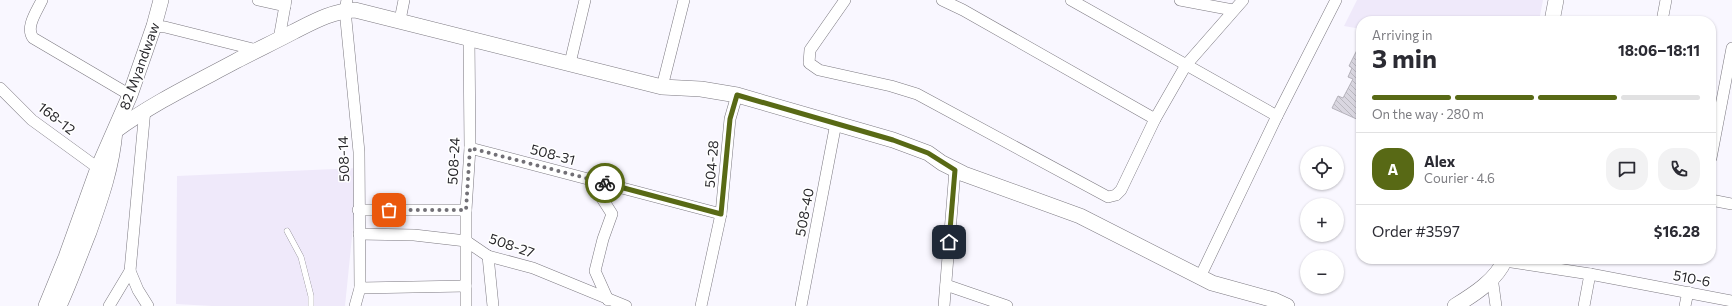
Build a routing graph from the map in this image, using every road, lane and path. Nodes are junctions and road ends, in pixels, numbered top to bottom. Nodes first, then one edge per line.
1 (42, 0) edge
2 (161, 0) edge
3 (258, 0) edge
4 (404, 0) edge
5 (585, 0) edge
6 (684, 0) edge
7 (845, 0) edge
8 (942, 0) edge
9 (1071, 0) edge
10 (1180, 0) edge
11 (1243, 0) edge
12 (1336, 0) edge
13 (1556, 0) edge
14 (1666, 0) edge
15 (285, 3) edge
16 (346, 5) edge
17 (1233, 10) junction
18 (1553, 16) edge
19 (1663, 16) edge
20 (400, 20) junction
21 (154, 26) junction
22 (469, 38) junction
23 (279, 39) junction
24 (1732, 48) edge
25 (259, 49) junction
26 (570, 63) junction
27 (1186, 64) junction
28 (662, 87) junction
29 (0, 88) edge
30 (130, 95) junction
31 (737, 95) junction
32 (1716, 103) edge
33 (145, 109) junction
34 (1277, 116) junction
35 (1155, 119) junction
36 (836, 123) junction
37 (116, 131) junction
38 (470, 148) junction
39 (98, 168) junction
40 (955, 170) junction
41 (594, 180) junction
42 (1716, 201) edge
43 (1732, 204) edge
44 (358, 210) junction
45 (466, 210) junction
46 (721, 214) junction
47 (287, 231) dead end
48 (359, 234) junction
49 (466, 241) junction
50 (488, 256) junction
51 (1502, 264) edge
52 (1529, 264) edge
53 (130, 271) junction
54 (1590, 274) junction
55 (1200, 277) junction
56 (1492, 277) junction
57 (946, 285) junction
58 (466, 286) junction
59 (360, 288) junction
60 (1688, 292) junction
61 (608, 300) junction
62 (1732, 301) edge
63 (46, 306) edge
64 (59, 306) edge
65 (110, 306) edge
66 (148, 306) edge
67 (311, 306) edge
68 (354, 306) edge
69 (466, 306) edge
70 (493, 306) edge
71 (626, 306) edge
72 (701, 306) edge
73 (801, 306) edge
74 (944, 306) edge
75 (1007, 306) edge
76 (1287, 306) edge
77 (1455, 306) edge
78 (1496, 306) edge
79 (1584, 306) edge
80 (1685, 306) edge

1 - 30 street
2 - 21 street, 82 Myandwaw
3 - 15 street
4 - 20 street
5 - 26 street
6 - 28 street
7 - 35 street
8 - 35 street
9 - 27 street
10 - 17 street
11 - 17 street
12 - 34 street
13 - 18 street
14 - 19 street
15 - 23 street
16 - 20 street
16 - 23 street
16 - 44 street, 508-14
17 - 27 street
20 - 22 street
21 - 25 street
21 - 30 street, 82 Myandwaw
22 - 26 street
22 - 38 street, 508-24
23 - 25 street
24 - 32 street
25 - 33 street
26 - 28 street
27 - 34 street
27 - 35 street
28 - 31 street
29 - 39 street, 168-12
30 - 37 street, 82 Myandwaw
31 - 36 street
31 - 46 street, 504-28
33 - 37 street
33 - 53 street
34 - 55 street
36 - 40 street
36 - 73 street, 508-40
37 - 39 street
37 - 64 street
38 - 41 street, 508-31
38 - 45 street, 508-24
39 - 63 street
40 - 55 street
40 - 57 street
41 - 46 street, 508-31
41 - 61 street
42 - 43 street
44 - 45 street
44 - 48 street, 508-14
45 - 49 street, 508-24
46 - 72 street, 504-28
47 - 67 lane
48 - 49 street, 508-27
48 - 59 street, 508-14
49 - 50 street, 508-27
49 - 58 street, 508-24
50 - 61 street, 508-27
50 - 70 street
51 - 56 street
52 - 54 street, 510-6
53 - 65 street
53 - 66 street
54 - 60 street, 510-6
54 - 79 street
55 - 76 street
56 - 77 street
56 - 78 street
57 - 74 street
57 - 75 street
58 - 59 street
58 - 69 street, 508-24
59 - 68 street, 508-14
60 - 62 street, 510-6
60 - 80 street
61 - 71 street, 508-27

